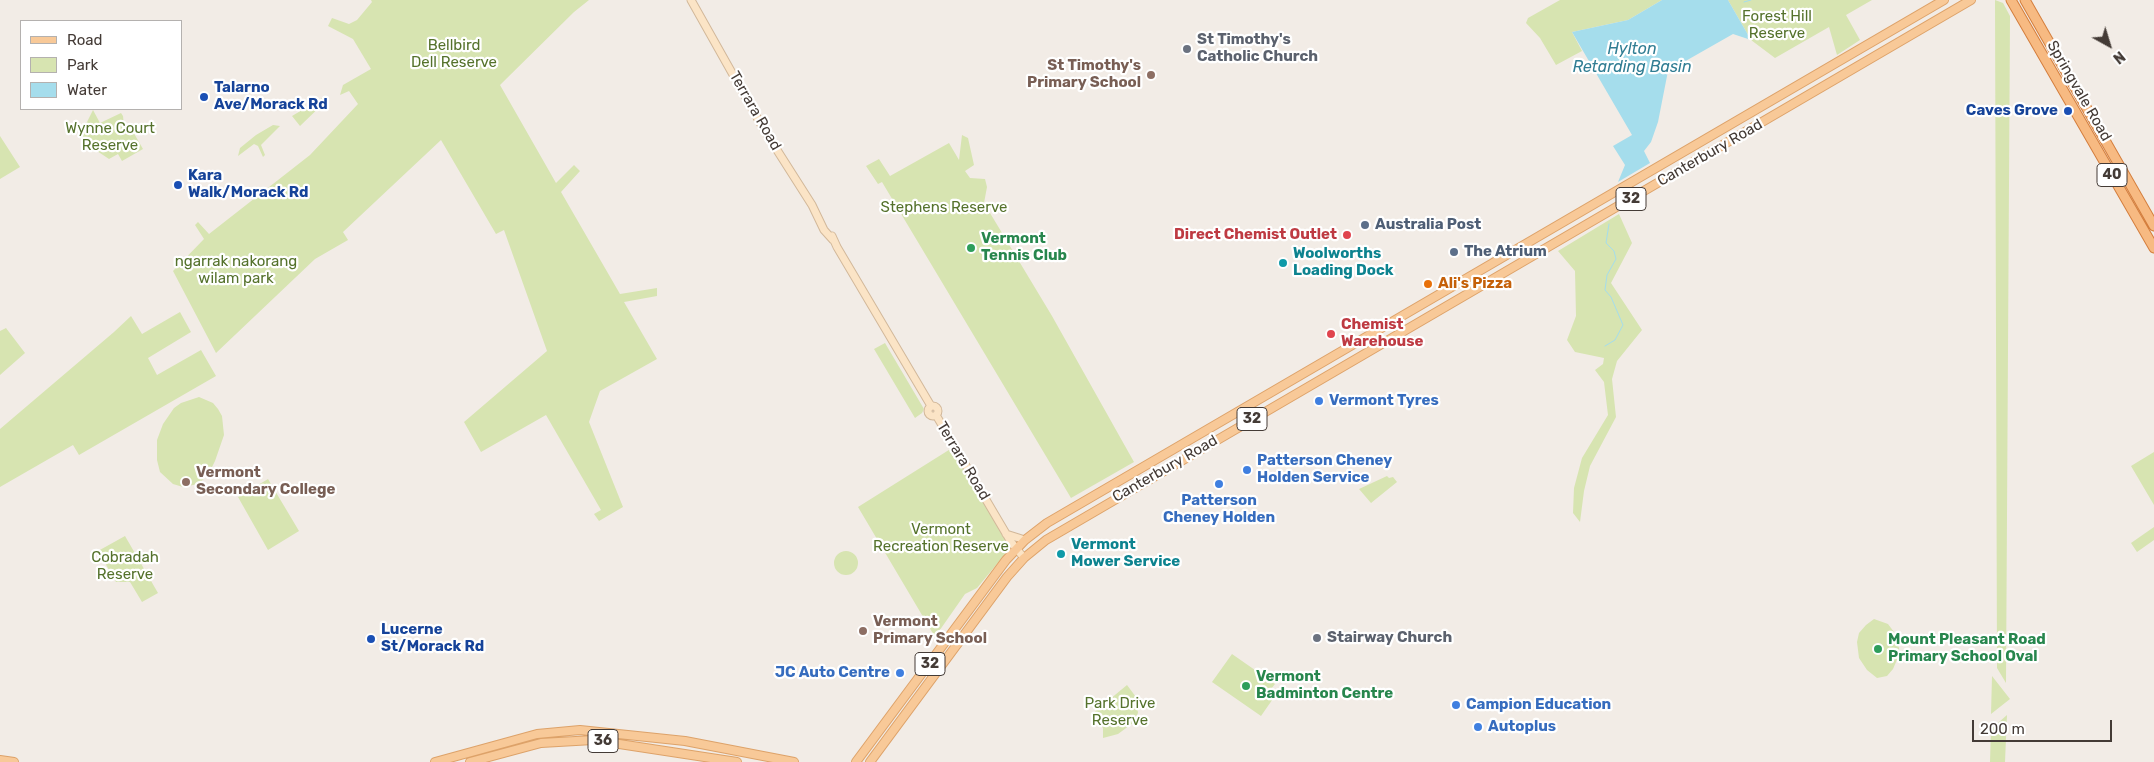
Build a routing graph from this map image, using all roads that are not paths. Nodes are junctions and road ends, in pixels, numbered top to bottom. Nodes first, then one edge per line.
1 (691, 0) edge
2 (1944, 0) edge
3 (1970, 0) edge
4 (2006, 0) edge
5 (2011, 0) edge
6 (2025, 0) edge
7 (2016, 10) junction
8 (1828, 69) junction
9 (1835, 80) junction
10 (2154, 226) edge
11 (2154, 248) edge
12 (1381, 330) junction
13 (1396, 335) junction
14 (1385, 342) junction
15 (1006, 534) junction
16 (1024, 540) junction
17 (1016, 549) junction
18 (1024, 558) junction
19 (630, 734) junction
20 (628, 744) junction
21 (0, 760) edge
22 (439, 761) edge
23 (14, 762) edge
24 (470, 762) edge
25 (737, 762) edge
26 (794, 762) edge
27 (856, 762) edge
28 (870, 762) edge

1 - 15 main road, Terrara Road
2 - 8 main road, Canterbury Road / 32
3 - 9 main road, Canterbury Road / 32
4 - 7 main road
5 - 7 highway, Springvale Road / 40
6 - 10 highway, Springvale Road / 40
7 - 11 highway, Springvale Road / 40
8 - 9 main road
8 - 12 main road, Canterbury Road / 32
9 - 13 main road, Canterbury Road / 32
12 - 13 main road
12 - 14 main road
12 - 16 main road, Canterbury Road / 32
13 - 14 main road, Canterbury Road / 32
14 - 18 main road, Canterbury Road / 32
15 - 16 main road
15 - 17 main road, Terrara Road
16 - 17 main road, Canterbury Road / 32
17 - 18 main road, Terrara Road
17 - 27 main road, Canterbury Road / 32
18 - 28 main road, Canterbury Road / 32
19 - 20 main road
19 - 22 main road, 36
19 - 26 main road, 36
20 - 24 main road, 36
20 - 25 main road, 36
21 - 23 main road

